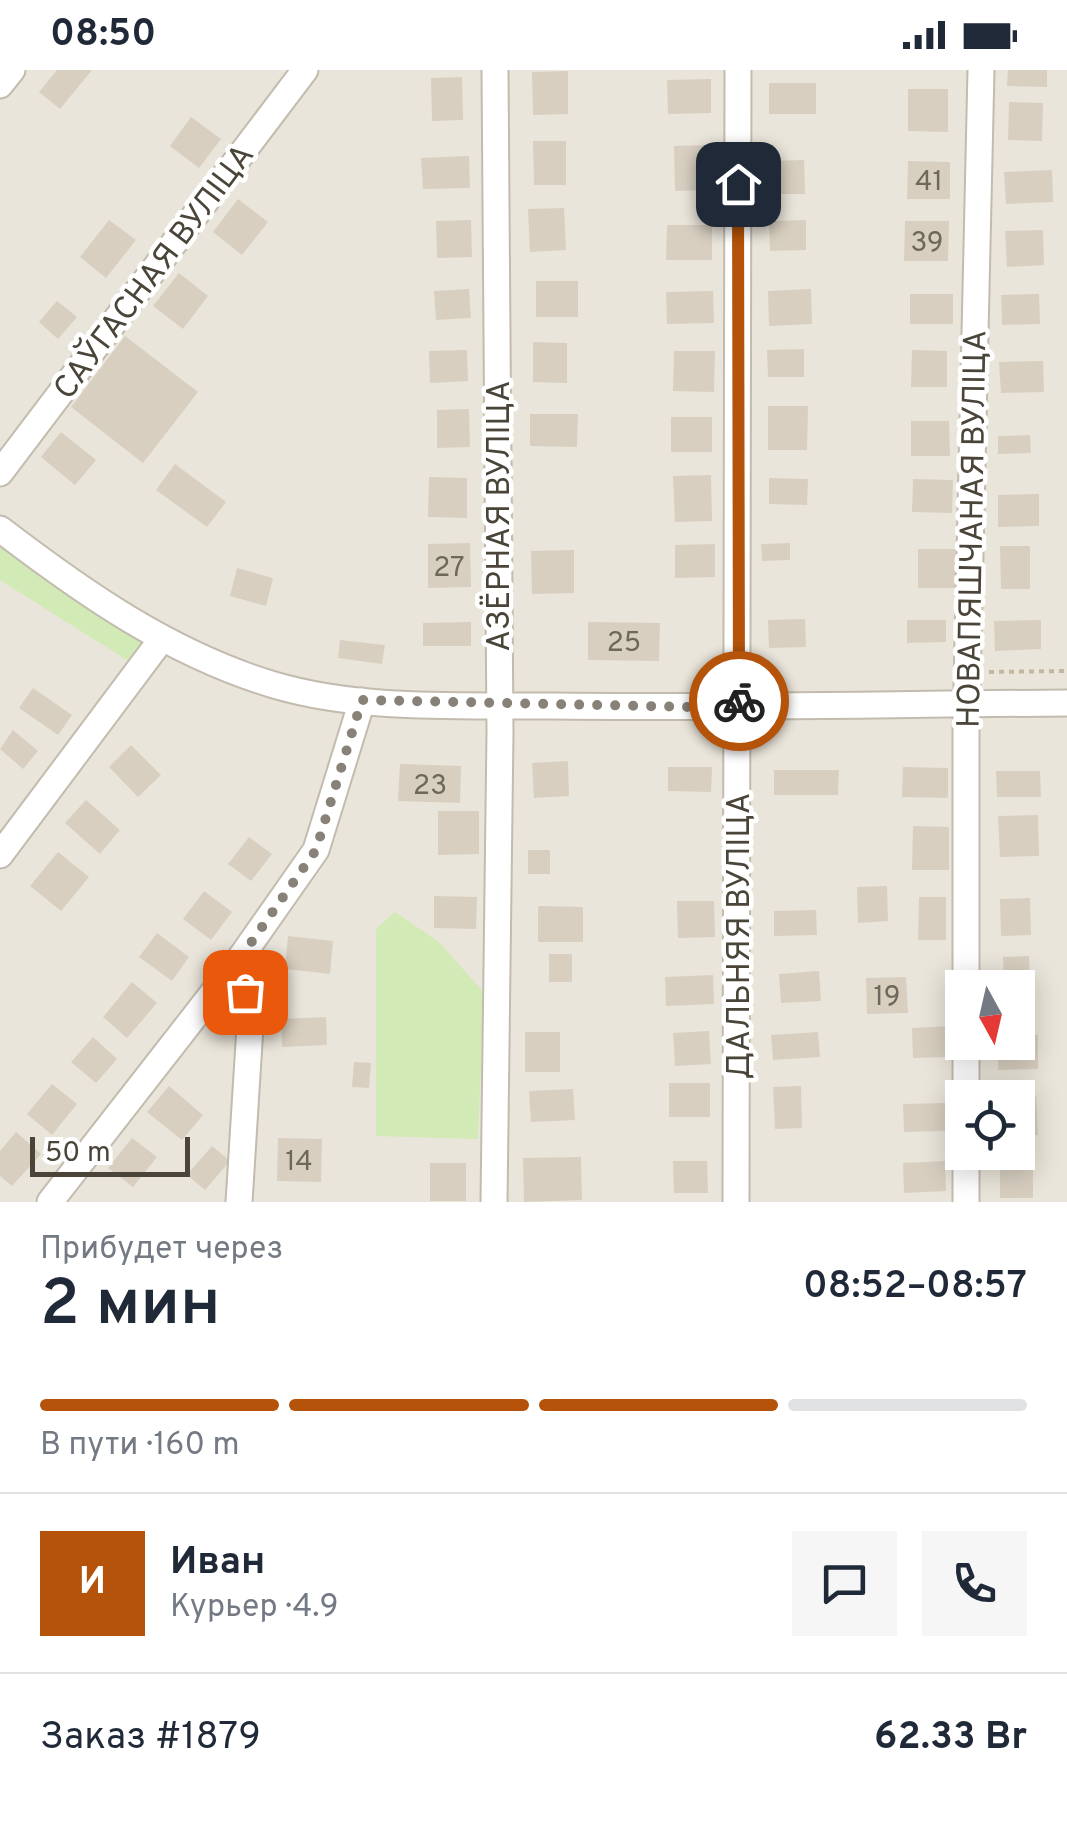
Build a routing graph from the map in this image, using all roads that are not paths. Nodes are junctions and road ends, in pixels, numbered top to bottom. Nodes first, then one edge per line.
1 (12, 70) edge
2 (305, 70) edge
3 (495, 70) edge
4 (738, 70) edge
5 (981, 70) edge
6 (0, 84) edge
7 (0, 473) edge
8 (0, 529) edge
9 (161, 640) junction
10 (362, 700) junction
11 (1067, 703) edge
12 (967, 704) junction
13 (500, 706) junction
14 (739, 708) junction
15 (0, 855) edge
16 (241, 957) junction
17 (966, 970) edge
18 (966, 1170) edge
19 (50, 1202) edge
20 (239, 1202) edge
21 (494, 1202) edge
22 (736, 1202) edge
23 (966, 1202) edge

1 - 6 street
2 - 7 street, САЎГАСНАЯ ВУЛІЦА
3 - 13 street, АЗЁРНАЯ ВУЛІЦА
4 - 14 street, ДАЛЬНЯЯ ВУЛІЦА
5 - 12 street, НОВАПЯШЧАНАЯ ВУЛІЦА
8 - 9 street
9 - 10 street
9 - 15 street
10 - 13 street
10 - 16 street
11 - 12 street
12 - 14 street
12 - 17 street, НОВАПЯШЧАНАЯ ВУЛІЦА
13 - 14 street
13 - 21 street, АЗЁРНАЯ ВУЛІЦА
14 - 22 street, ДАЛЬНЯЯ ВУЛІЦА
16 - 19 street
16 - 20 street
18 - 23 street

